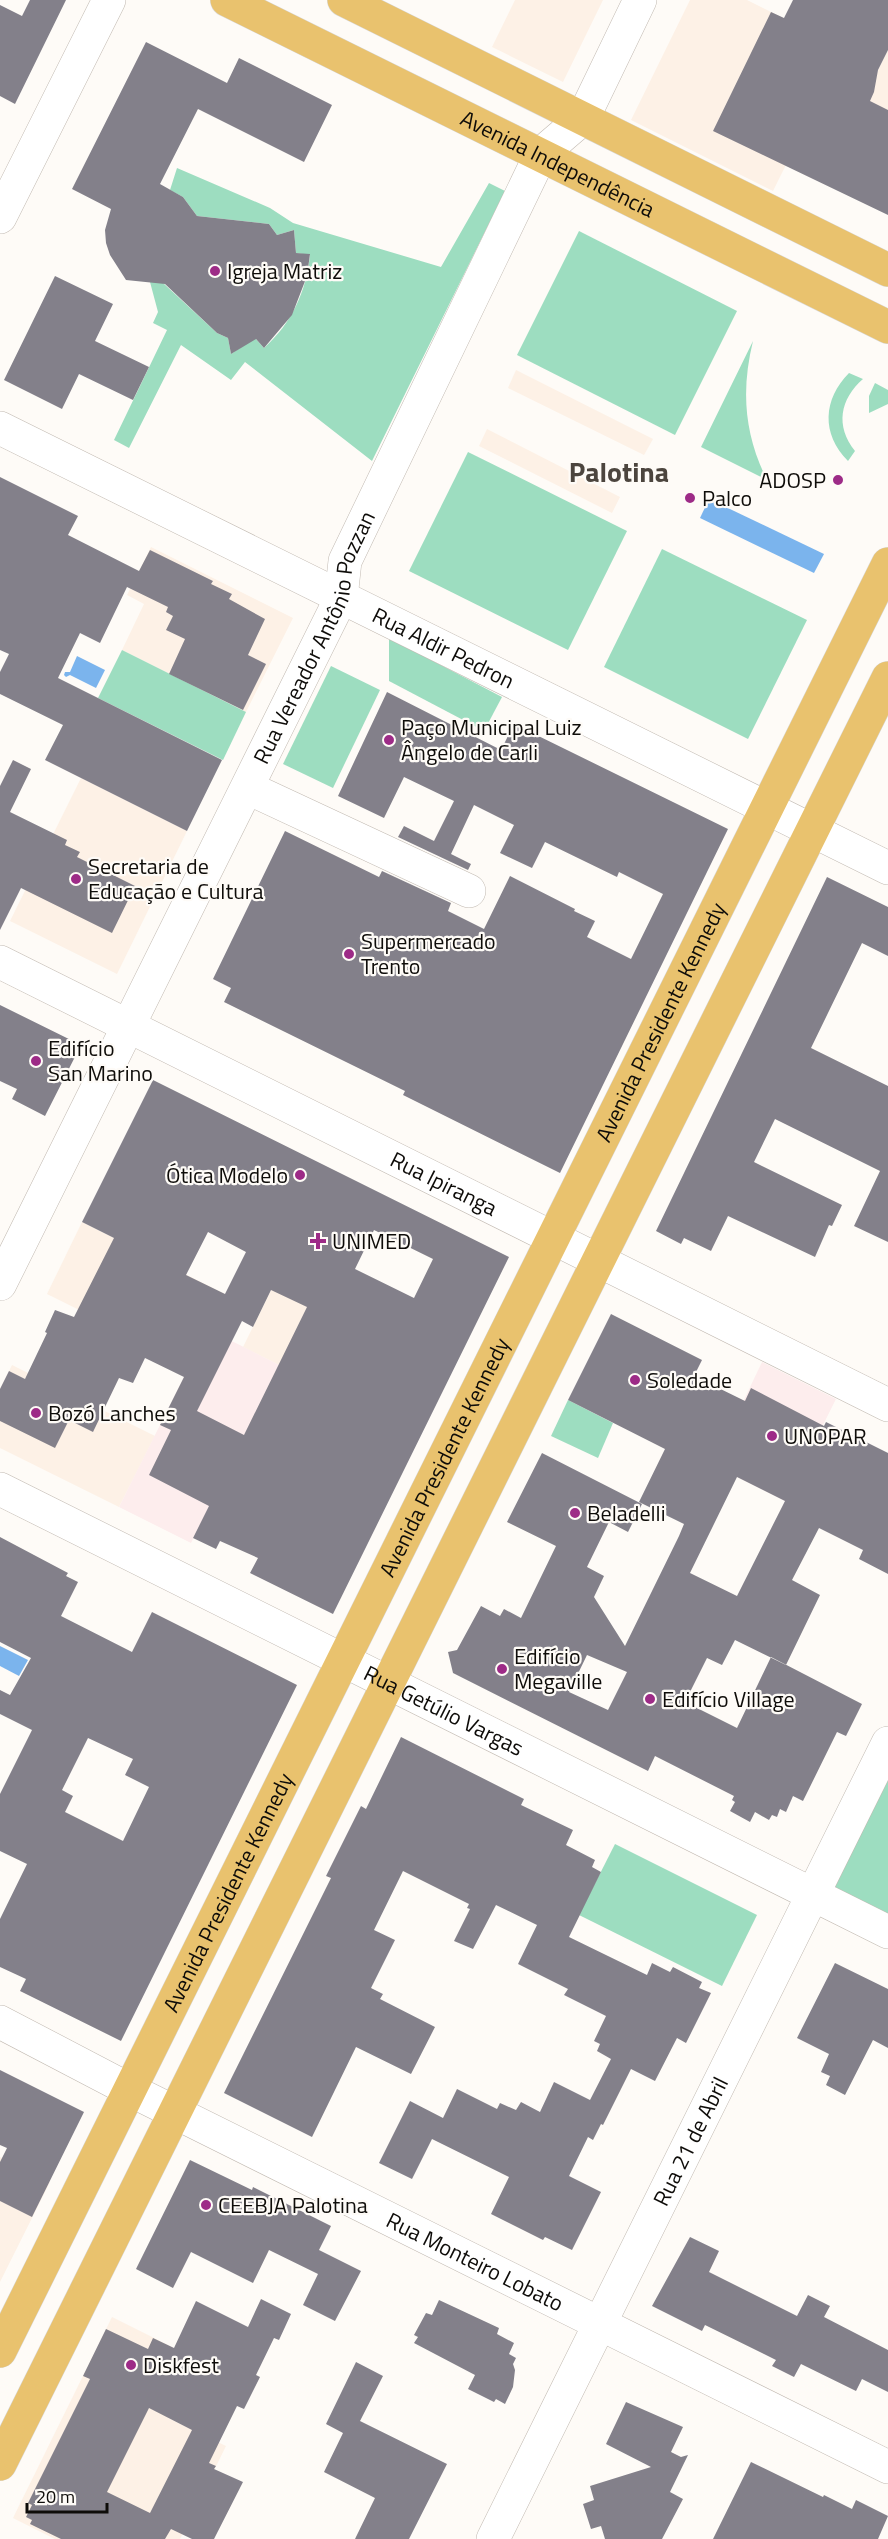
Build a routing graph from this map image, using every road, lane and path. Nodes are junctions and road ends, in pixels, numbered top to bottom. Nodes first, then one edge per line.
1 (109, 0) edge
2 (227, 0) edge
3 (344, 0) edge
4 (640, 0) edge
5 (583, 118) junction
6 (542, 154) junction
7 (0, 217) edge
8 (802, 227) junction
9 (888, 270) edge
10 (782, 273) junction
11 (888, 327) edge
12 (0, 428) edge
13 (886, 573) edge
14 (341, 598) junction
15 (888, 678) edge
16 (248, 788) junction
17 (766, 809) junction
18 (811, 832) junction
19 (888, 868) edge
20 (469, 891) dead end
21 (0, 962) edge
22 (129, 1026) junction
23 (553, 1238) junction
24 (598, 1261) junction
25 (0, 1284) edge
26 (888, 1405) edge
27 (0, 1489) edge
28 (344, 1659) junction
29 (388, 1683) junction
30 (888, 1743) edge
31 (813, 1895) junction
32 (888, 1932) edge
33 (0, 2022) edge
34 (130, 2090) junction
35 (175, 2111) junction
36 (600, 2324) junction
37 (0, 2351) edge
38 (0, 2464) edge
39 (888, 2467) edge
40 (494, 2539) edge

1 - 7 street
2 - 6 main road, Avenida Independência
3 - 5 main road
4 - 5 street, Rua Vereador Antônio Pozzan
5 - 6 street, Rua Vereador Antônio Pozzan
5 - 8 main road
6 - 10 main road, Avenida Independência
6 - 14 street, Rua Vereador Antônio Pozzan
8 - 9 main road
8 - 10 main road
10 - 11 main road, Avenida Independência
12 - 14 street, Rua Aldir Pedron
13 - 17 main road, Avenida Presidente Kennedy
14 - 16 street, Rua Vereador Antônio Pozzan
14 - 17 street, Rua Aldir Pedron
15 - 18 main road
16 - 20 street
16 - 22 street, Rua Vereador Antônio Pozzan
17 - 18 street, Rua Aldir Pedron
17 - 23 main road, Avenida Presidente Kennedy
18 - 19 street, Rua Aldir Pedron
18 - 24 main road
21 - 22 street, Rua Ipiranga
22 - 23 street, Rua Ipiranga
22 - 25 street, Rua Vereador Antônio Pozzan
23 - 24 street, Rua Ipiranga
23 - 28 main road, Avenida Presidente Kennedy
24 - 26 street, Rua Ipiranga
24 - 29 main road
27 - 28 street, Rua Getúlio Vargas
28 - 29 street, Rua Getúlio Vargas
28 - 34 main road, Avenida Presidente Kennedy
29 - 31 street, Rua Getúlio Vargas
29 - 35 main road
30 - 31 street, Rua 21 de Abril
31 - 32 street, Rua Getúlio Vargas
31 - 36 street, Rua 21 de Abril
33 - 34 street, Rua Monteiro Lobato
34 - 35 street, Rua Monteiro Lobato
34 - 37 main road, Avenida Presidente Kennedy
35 - 36 street, Rua Monteiro Lobato
35 - 38 main road
36 - 39 street, Rua Monteiro Lobato
36 - 40 street, Rua 21 de Abril

